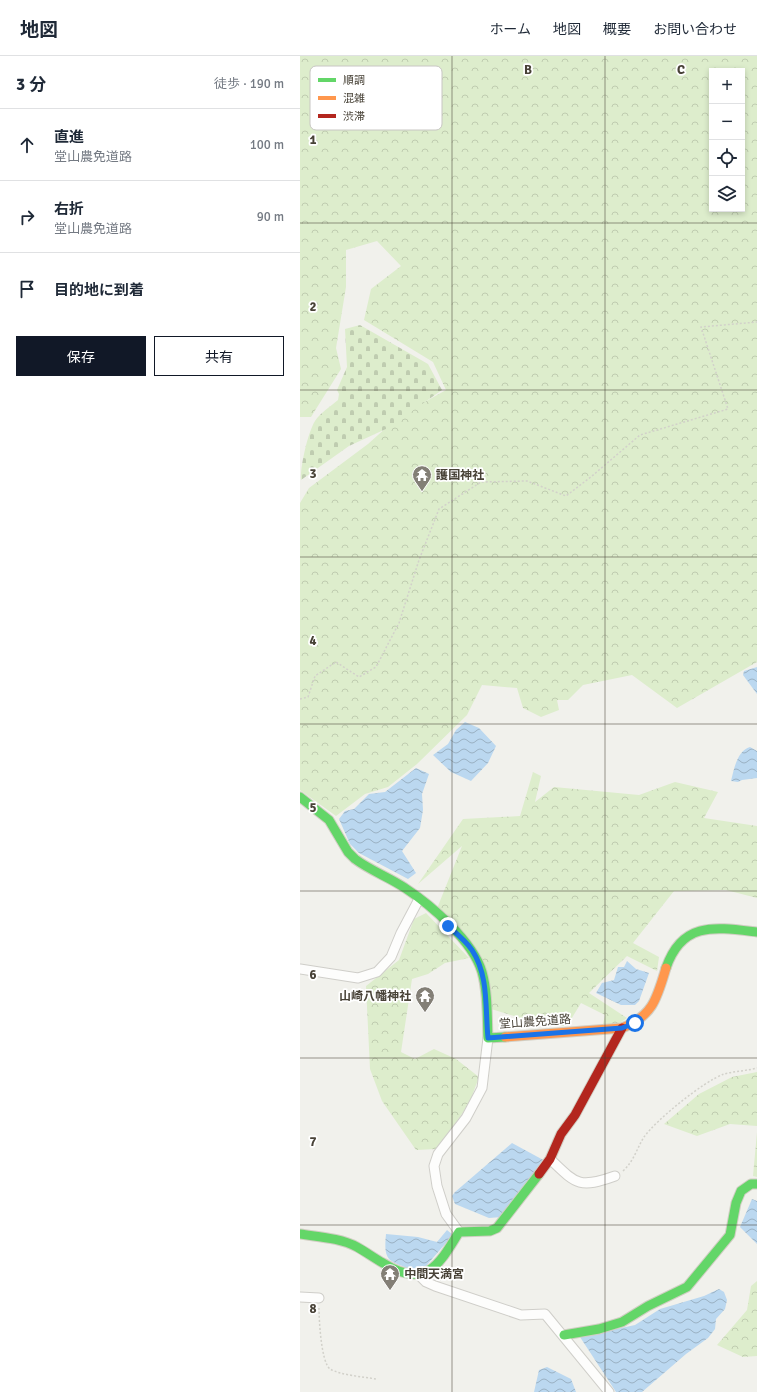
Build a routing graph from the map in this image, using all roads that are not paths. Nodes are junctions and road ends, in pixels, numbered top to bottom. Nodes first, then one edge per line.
1 (300, 797) edge
2 (419, 899) junction
3 (757, 932) edge
4 (300, 969) edge
5 (622, 1028) junction
6 (488, 1038) junction
7 (550, 1159) junction
8 (615, 1176) road end
9 (757, 1184) edge
10 (459, 1232) junction
11 (300, 1234) edge
12 (420, 1276) junction
13 (300, 1297) edge
14 (319, 1298) road end
15 (564, 1336) junction
16 (609, 1392) edge

1 - 2 street, 堂山農免道路
2 - 4 street
2 - 6 street, 堂山農免道路
3 - 5 street, 堂山農免道路
5 - 6 street, 堂山農免道路
5 - 7 street
6 - 10 street
7 - 8 street
7 - 10 street
9 - 15 street
10 - 12 street
11 - 12 street
12 - 15 street
13 - 14 street
15 - 16 street

